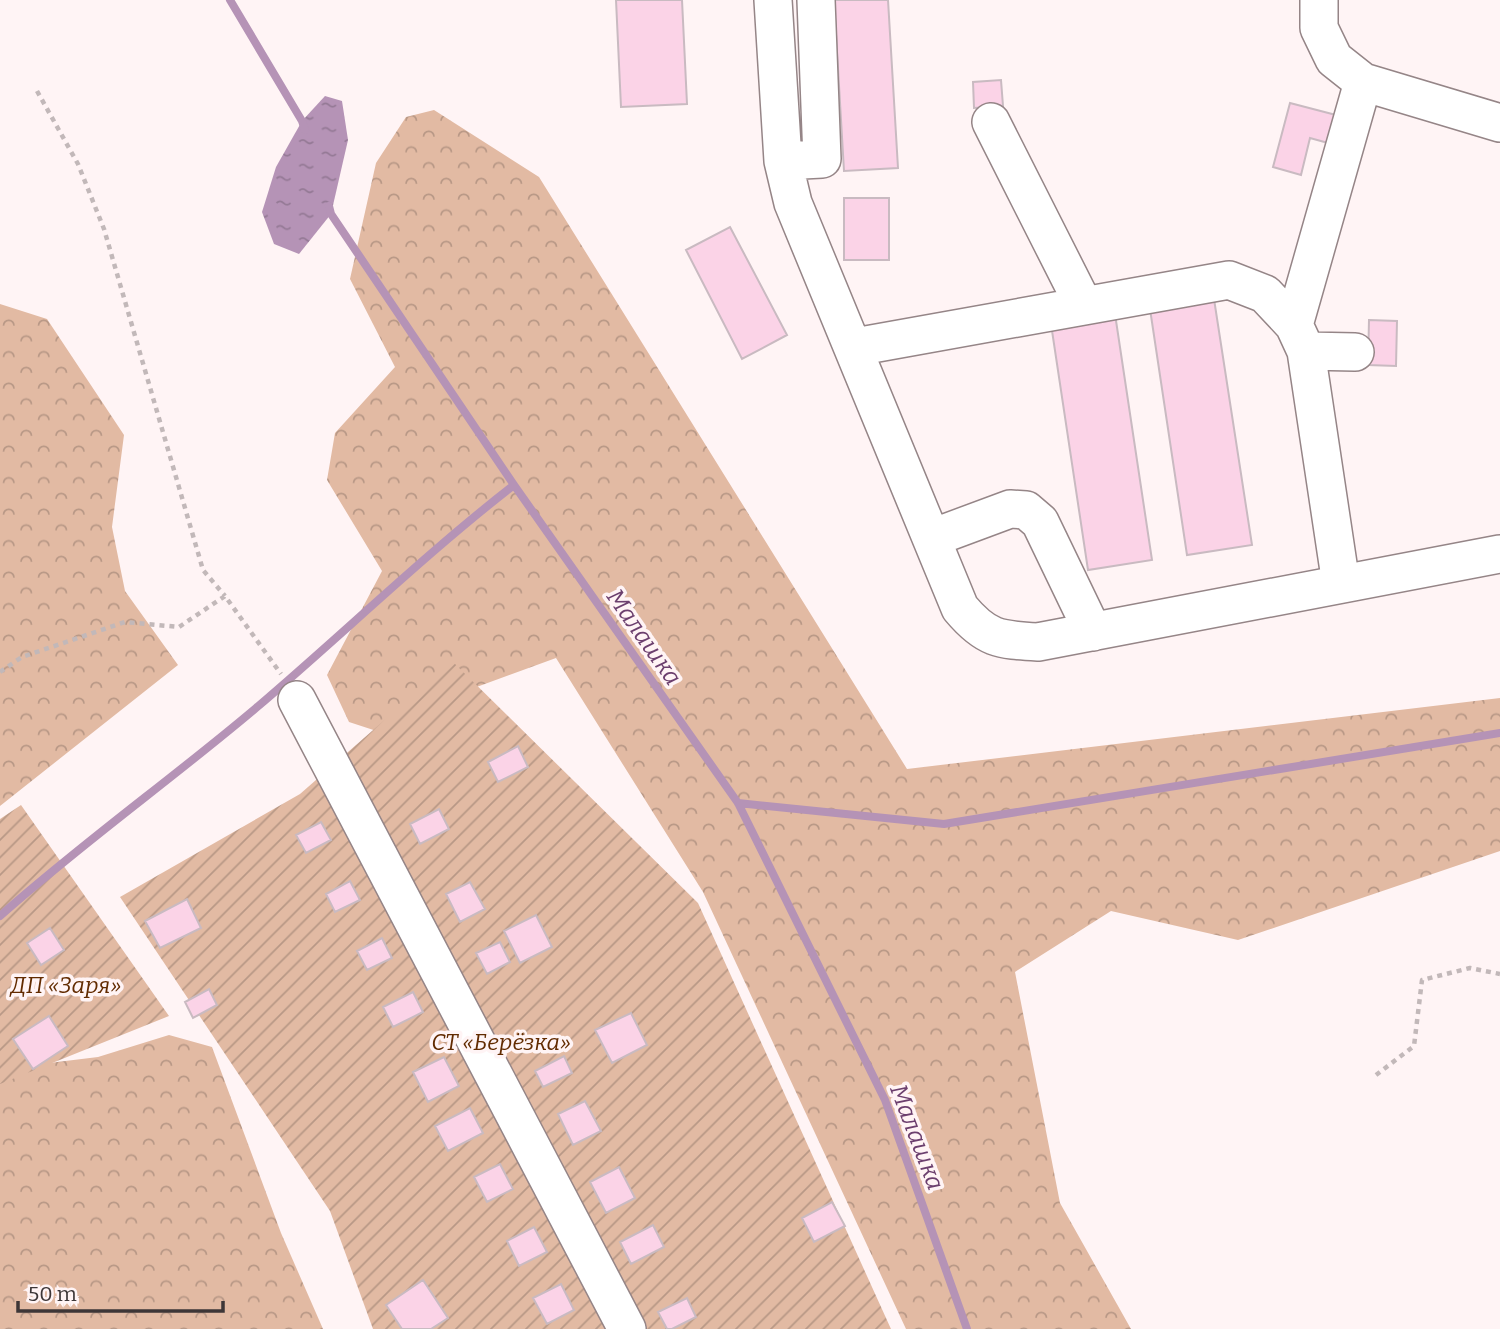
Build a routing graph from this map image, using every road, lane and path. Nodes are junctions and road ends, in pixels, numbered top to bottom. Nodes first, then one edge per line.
1 (774, 0) edge
2 (816, 0) edge
3 (1319, 0) edge
4 (1363, 82) junction
5 (37, 91) dead end
6 (992, 122) dead end
7 (1500, 123) edge
8 (783, 161) junction
9 (1084, 306) junction
10 (1300, 338) junction
11 (855, 347) junction
12 (1355, 352) dead end
13 (932, 537) junction
14 (1500, 554) edge
15 (1341, 584) junction
16 (225, 596) junction
17 (1093, 632) junction
18 (264, 648) dead end
19 (0, 672) edge
20 (297, 700) dead end
21 (1500, 974) edge
22 (1376, 1075) dead end
23 (627, 1329) edge

1 - 8 street
2 - 8 street
3 - 4 street
4 - 7 street
4 - 10 street
5 - 16 path
6 - 9 street
8 - 11 street
9 - 10 street
9 - 11 street
10 - 12 street
10 - 15 street
11 - 13 street
13 - 17 street
13 - 17 street
14 - 15 street
15 - 17 street
16 - 18 path
16 - 19 path
20 - 23 street
21 - 22 path

